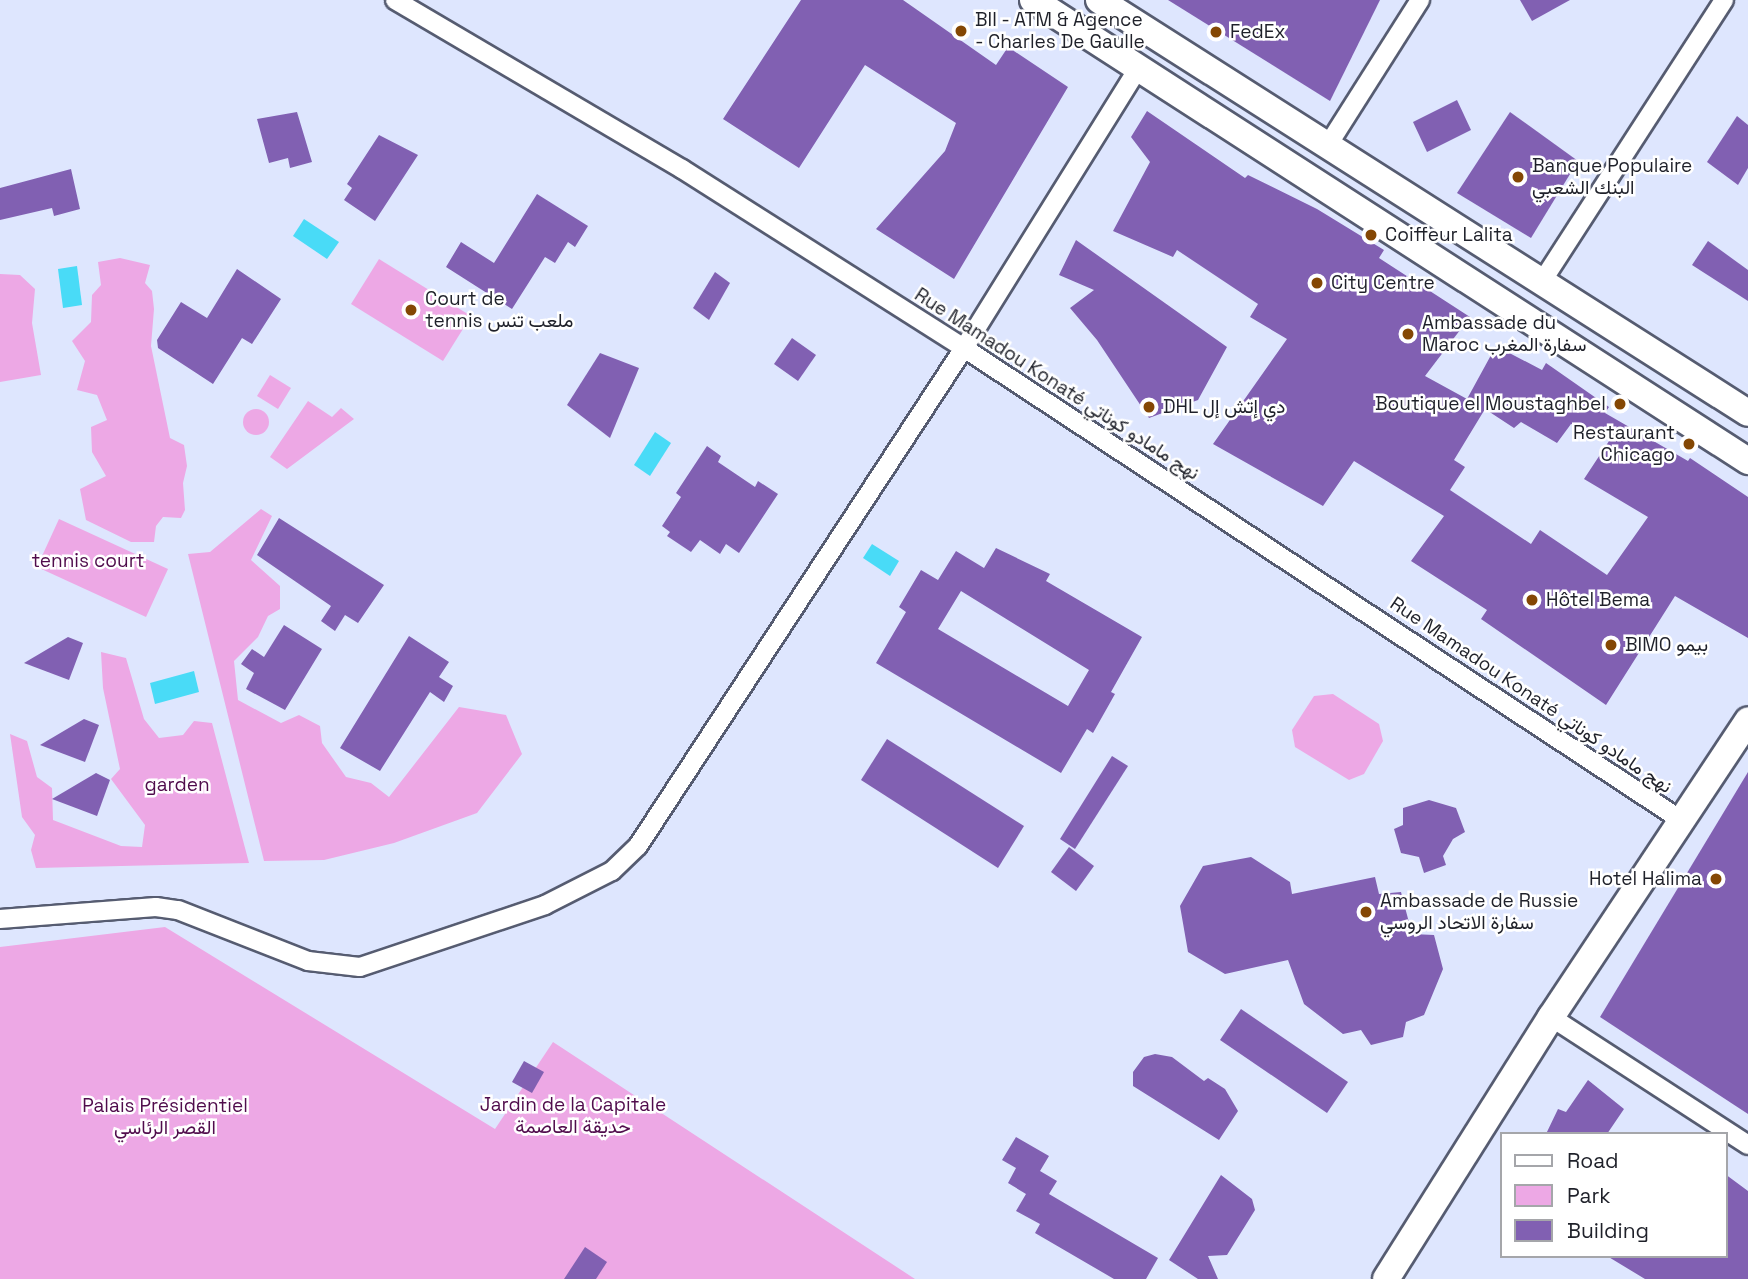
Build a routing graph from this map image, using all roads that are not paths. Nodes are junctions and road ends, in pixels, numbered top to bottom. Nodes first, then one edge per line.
1 (395, 0) edge
2 (1033, 0) edge
3 (1099, 0) edge
4 (1420, 0) edge
5 (1724, 0) edge
6 (1138, 69) junction
7 (1328, 145) junction
8 (1541, 283) junction
9 (964, 348) junction
10 (1748, 413) edge
11 (1748, 461) edge
12 (1748, 721) edge
13 (1684, 822) junction
14 (0, 919) edge
15 (1551, 1017) junction
16 (1748, 1144) edge
17 (1385, 1279) edge

1 - 9 street, Rue Mamadou Konaté نهج مامادو كوناتي
2 - 6 street
3 - 7 street
4 - 7 street
5 - 8 street
6 - 9 street
6 - 11 street
7 - 8 street
8 - 10 street
9 - 13 street, Rue Mamadou Konaté نهج مامادو كوناتي
9 - 14 street
12 - 13 street
13 - 15 street
15 - 16 street
15 - 17 street

